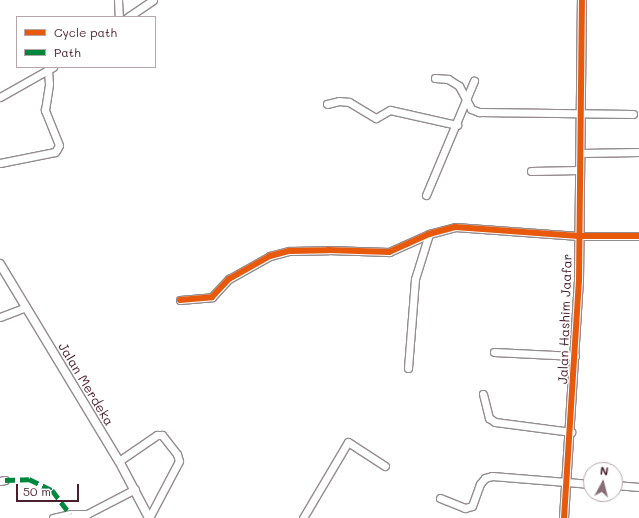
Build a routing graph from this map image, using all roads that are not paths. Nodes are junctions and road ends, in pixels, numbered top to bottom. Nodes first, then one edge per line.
1 (118, 0) edge
2 (153, 0) edge
3 (582, 0) edge
4 (119, 16) edge
5 (129, 16) edge
6 (50, 69) edge
7 (435, 78) dead end
8 (474, 81) dead end
9 (0, 98) edge
10 (466, 102) junction
11 (327, 104) dead end
12 (582, 113) junction
13 (633, 114) dead end
14 (457, 125) junction
15 (639, 152) edge
16 (581, 153) junction
17 (0, 163) edge
18 (580, 170) junction
19 (531, 171) dead end
20 (426, 195) dead end
21 (429, 234) junction
22 (579, 236) junction
23 (639, 236) edge
24 (0, 264) edge
25 (180, 300) dead end
26 (26, 307) junction
27 (0, 317) edge
28 (494, 352) dead end
29 (575, 356) junction
30 (408, 368) dead end
31 (483, 394) dead end
32 (571, 432) junction
33 (119, 461) junction
34 (385, 466) dead end
35 (566, 482) junction
36 (583, 483) edge
37 (623, 486) edge
38 (639, 487) edge
39 (135, 489) junction
40 (440, 498) dead end
41 (53, 518) edge
42 (149, 518) edge
43 (303, 518) edge
44 (564, 518) edge

1 - 4 street
2 - 5 street
3 - 12 street, Jalan Hashim Jaafar
6 - 9 street
6 - 17 street
7 - 10 street
8 - 10 street
10 - 12 street
10 - 14 street
11 - 14 street
12 - 13 street
12 - 16 street, Jalan Hashim Jaafar
14 - 20 street
15 - 16 street
16 - 18 street, Jalan Hashim Jaafar
18 - 19 street
18 - 22 street, Jalan Hashim Jaafar
21 - 22 street
21 - 25 street
21 - 30 street
22 - 23 street
22 - 29 street, Jalan Hashim Jaafar
24 - 26 street, Jalan Merdeka
26 - 27 street
26 - 33 street, Jalan Merdeka
28 - 29 street
29 - 32 street, Jalan Hashim Jaafar
31 - 32 street
32 - 35 street, Jalan Hashim Jaafar
33 - 39 street, Jalan Merdeka
33 - 42 street
34 - 43 street
35 - 36 street
35 - 40 street
35 - 44 street, Jalan Hashim Jaafar
37 - 38 street
39 - 41 street
39 - 42 street, Jalan Merdeka

